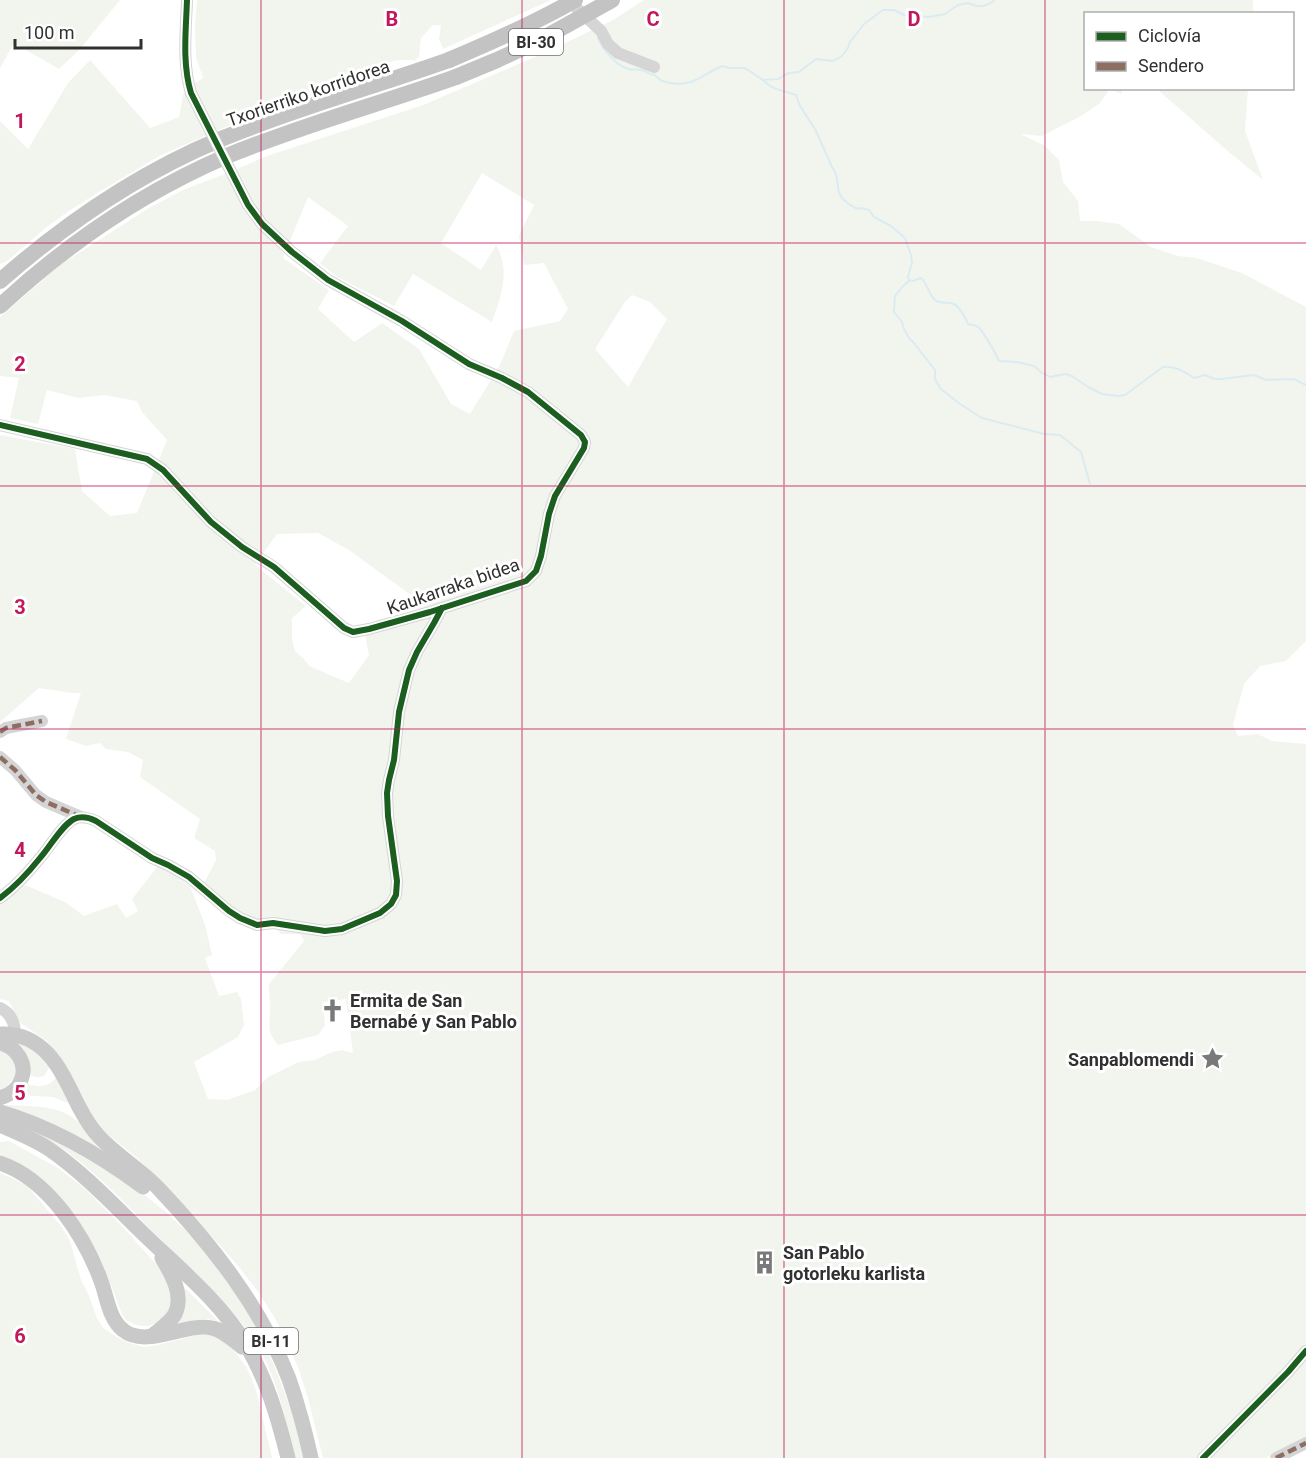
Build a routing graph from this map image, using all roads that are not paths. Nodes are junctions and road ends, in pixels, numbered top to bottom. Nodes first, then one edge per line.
1 (187, 0) edge
2 (568, 0) edge
3 (575, 0) edge
4 (612, 0) edge
5 (654, 67) dead end
6 (0, 281) edge
7 (0, 306) edge
8 (0, 425) edge
9 (442, 608) junction
10 (42, 721) dead end
11 (0, 732) edge
12 (0, 756) edge
13 (81, 817) junction
14 (0, 898) edge
15 (0, 1008) edge
16 (8, 1034) edge
17 (0, 1043) edge
18 (0, 1098) edge
19 (0, 1112) edge
20 (0, 1125) edge
21 (0, 1163) edge
22 (201, 1238) junction
23 (153, 1243) junction
24 (152, 1336) junction
25 (1306, 1351) edge
26 (252, 1354) junction
27 (1306, 1443) edge
28 (1205, 1456) edge
29 (288, 1458) edge
30 (311, 1458) edge
31 (1276, 1458) edge

1 - 9 street, Kaukarraka bidea, bridge
2 - 5 street
3 - 6 highway, Txorierriko korridorea / BI-30, bridge
4 - 7 highway, Txorierriko korridorea / BI-30, bridge
8 - 9 street, Kaukarraka bidea
9 - 13 street
10 - 11 street
12 - 13 street
13 - 14 street
15 - 16 street
16 - 22 main road
17 - 18 main road
19 - 22 main road, BI-11
20 - 23 main road, BI-11
21 - 24 main road
22 - 30 main road, BI-11
23 - 24 main road
23 - 26 main road, BI-11
24 - 26 main road
25 - 28 street
26 - 29 main road, BI-11
27 - 31 street

